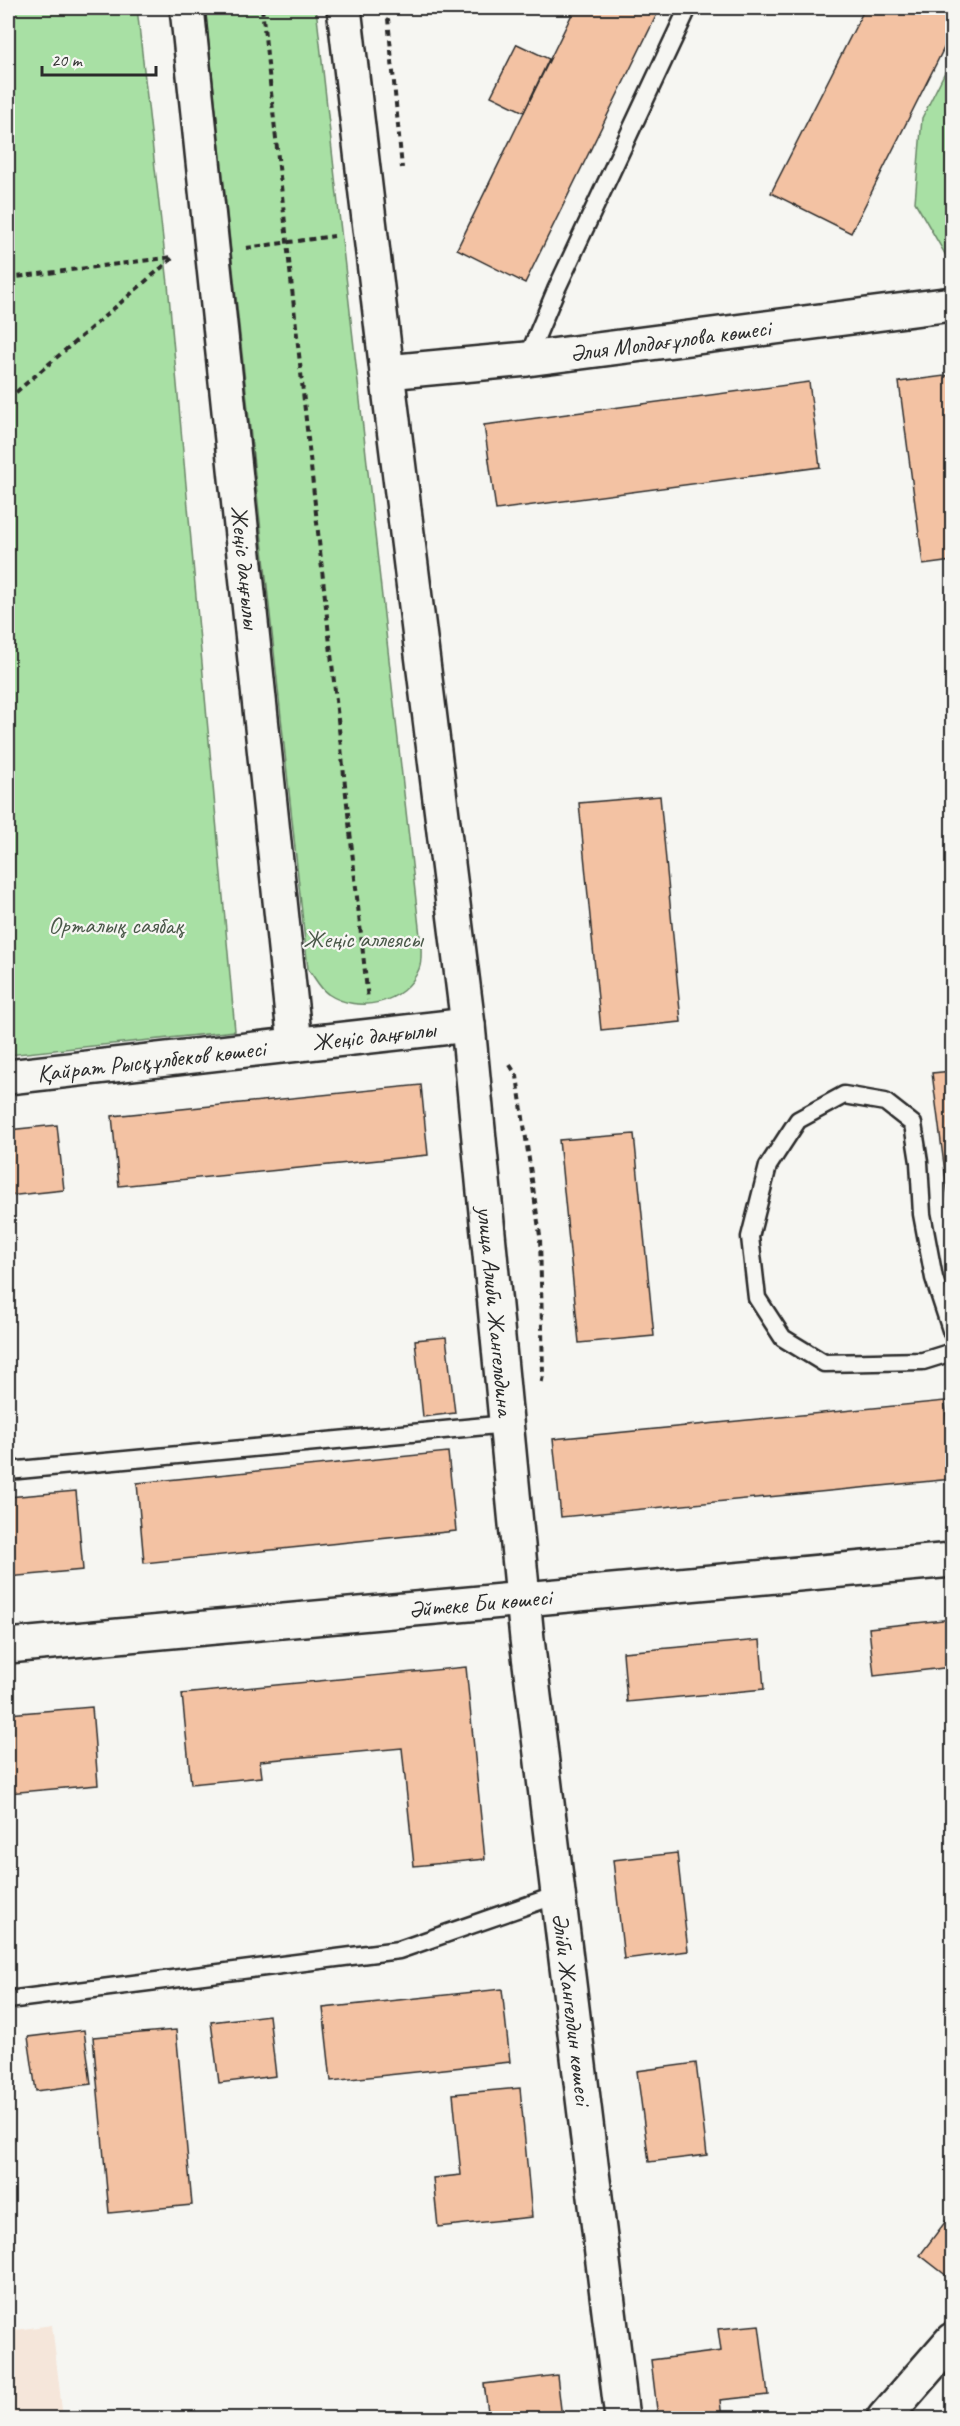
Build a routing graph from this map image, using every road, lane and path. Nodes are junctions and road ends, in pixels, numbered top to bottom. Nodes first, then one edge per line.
1 (187, 8) edge
2 (262, 8) edge
3 (344, 8) edge
4 (688, 8) edge
5 (336, 235) dead end
6 (287, 242) junction
7 (242, 249) dead end
8 (184, 256) dead end
9 (174, 257) junction
10 (8, 278) edge
11 (952, 304) edge
12 (527, 359) junction
13 (387, 372) junction
14 (8, 399) edge
15 (468, 1025) junction
16 (372, 1036) junction
17 (295, 1044) junction
18 (8, 1077) edge
19 (952, 1333) edge
20 (952, 1352) edge
21 (507, 1424) junction
22 (8, 1471) edge
23 (952, 1560) edge
24 (523, 1599) junction
25 (8, 1646) edge
26 (557, 1895) junction
27 (8, 2000) edge
28 (952, 2340) edge
29 (622, 2418) edge
30 (884, 2418) edge

1 - 17 main road, Жеңіс даңғылы
2 - 6 path
3 - 13 main road, Жеңіс даңғылы
4 - 12 lane
5 - 6 path
6 - 7 path
6 - 16 path
8 - 9 path
9 - 10 path
9 - 14 path
11 - 12 main road, Әлия Молдағұлова көшесі
12 - 13 main road, Әлия Молдағұлова көшесі
13 - 15 main road, Жеңіс даңғылы
15 - 16 main road, Жеңіс даңғылы
15 - 21 main road, улица Алиби Жангельдина
16 - 17 main road, Жеңіс даңғылы
17 - 18 main road, Қайрат Рысқұлбеков көшесі
19 - 20 lane
21 - 22 lane
21 - 24 main road, улица Алиби Жангельдина
23 - 24 main road, Әйтеке Би көшесі
24 - 25 main road, Әйтеке Би көшесі
24 - 26 main road, Әліби Жангелдин көшесі
26 - 27 lane
26 - 29 main road, Әліби Жангелдин көшесі
28 - 30 main road

